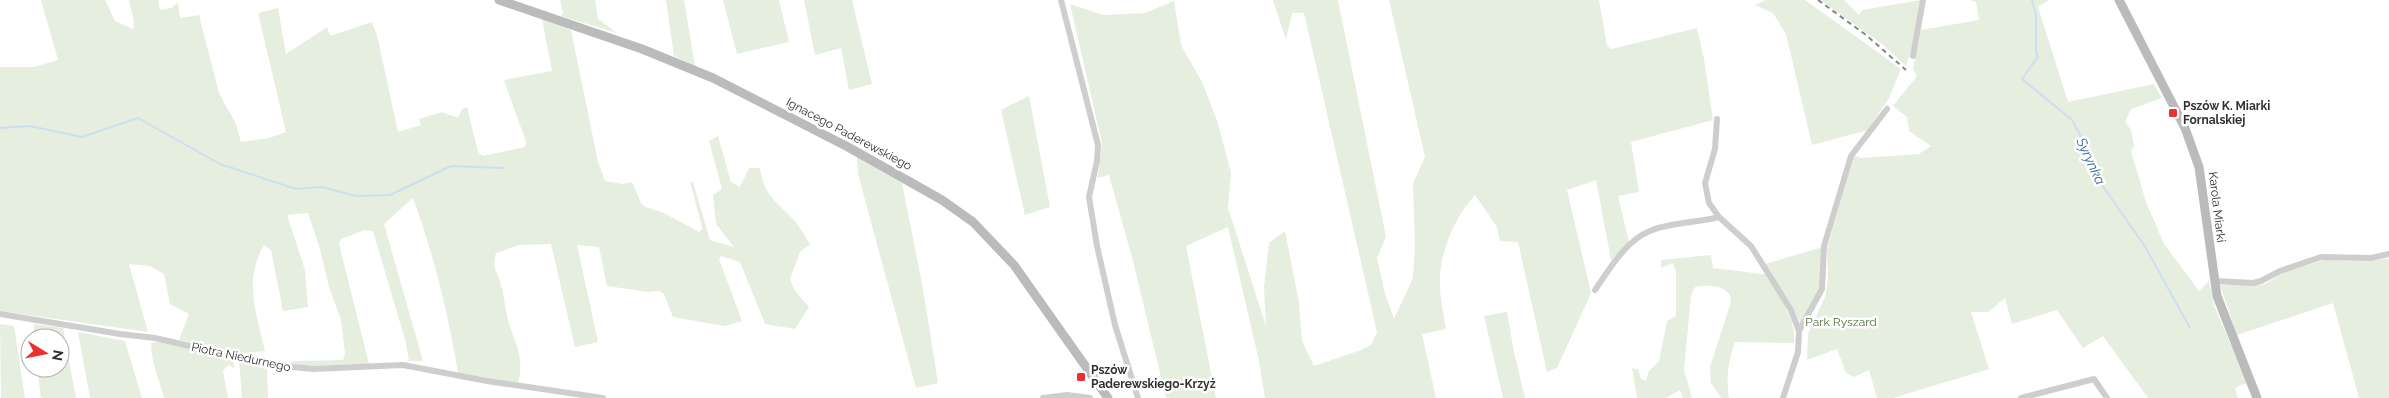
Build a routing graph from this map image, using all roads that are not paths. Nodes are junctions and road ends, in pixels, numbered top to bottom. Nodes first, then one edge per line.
1 (499, 0) edge
2 (1061, 0) edge
3 (1923, 0) edge
4 (2119, 0) edge
5 (1913, 56) dead end
6 (1887, 109) dead end
7 (1717, 119) dead end
8 (1719, 217) junction
9 (2389, 254) edge
10 (2215, 281) junction
11 (1595, 290) dead end
12 (0, 314) edge
13 (1799, 331) junction
14 (603, 398) edge
15 (1043, 398) edge
16 (1090, 398) edge
17 (1108, 398) edge
18 (1138, 398) edge
19 (1783, 398) edge
20 (2021, 398) edge
21 (2106, 398) edge
22 (2258, 398) edge

1 - 17 street, Ignacego Paderewskiego
2 - 18 street
3 - 5 street
4 - 10 street, Karola Miarki
6 - 13 street
7 - 8 street
8 - 11 street
8 - 13 street
9 - 10 street
10 - 22 street, Karola Miarki
12 - 14 street, Piotra Niedurnego
13 - 19 street
15 - 16 street
20 - 21 street

